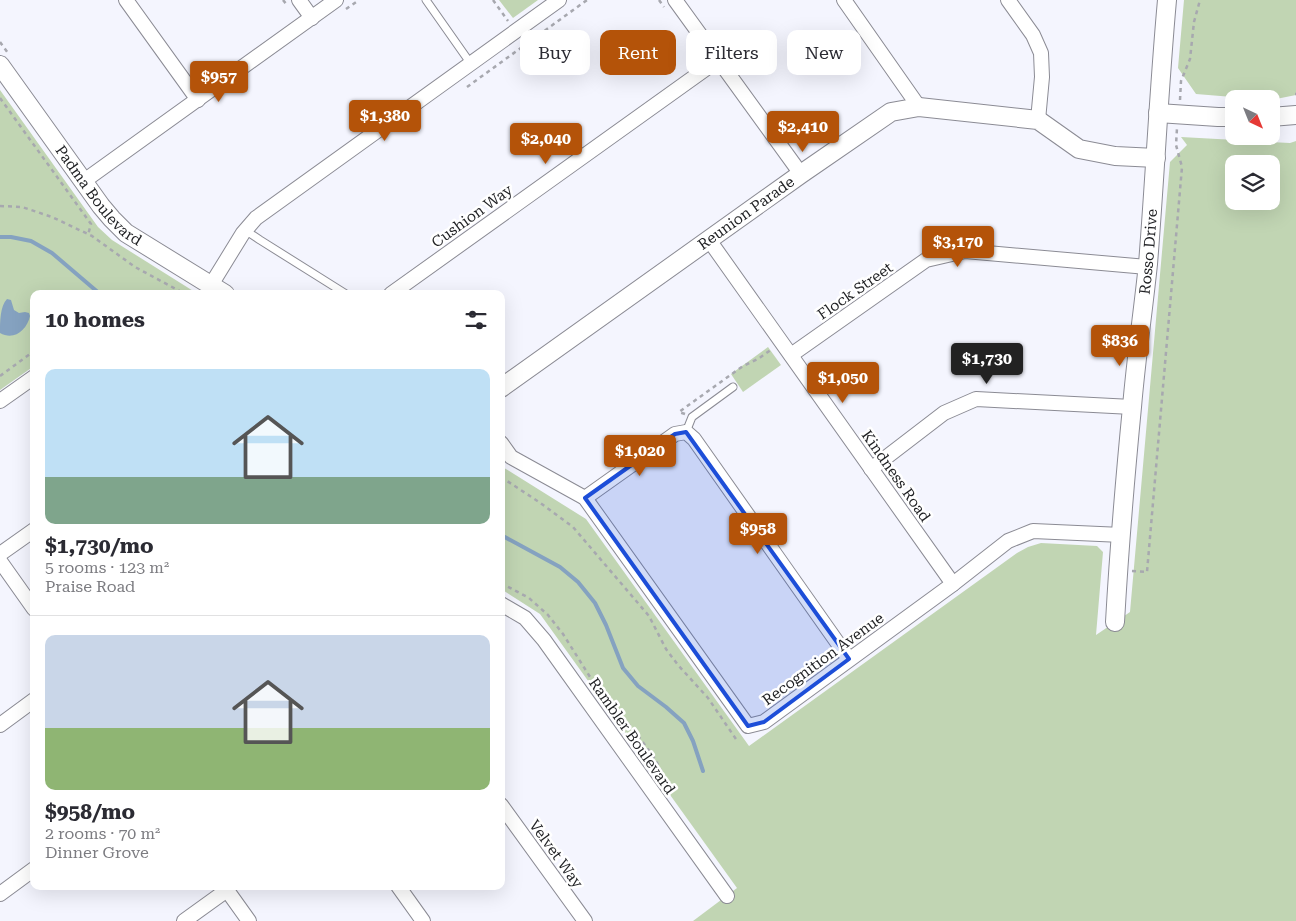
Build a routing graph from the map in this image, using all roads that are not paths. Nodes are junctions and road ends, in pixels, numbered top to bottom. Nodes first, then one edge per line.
1 (126, 0) edge
2 (299, 0) edge
3 (336, 0) edge
4 (426, 0) edge
5 (559, 0) edge
6 (675, 0) edge
7 (844, 0) edge
8 (1008, 0) edge
9 (1167, 0) edge
10 (312, 18) junction
11 (696, 30) edge
12 (471, 64) junction
13 (0, 65) edge
14 (697, 75) edge
15 (729, 75) edge
16 (198, 100) junction
17 (920, 107) junction
18 (1158, 113) junction
19 (1296, 114) edge
20 (1280, 116) edge
21 (1225, 117) edge
22 (1038, 120) junction
23 (1156, 158) junction
24 (801, 174) junction
25 (84, 181) junction
26 (245, 230) junction
27 (709, 240) junction
28 (1147, 267) junction
29 (218, 289) edge
30 (340, 290) edge
31 (397, 290) edge
32 (791, 355) junction
33 (30, 380) edge
34 (505, 385) edge
35 (733, 387) dead end
36 (0, 402) edge
37 (1132, 407) junction
38 (686, 432) junction
39 (505, 449) edge
40 (872, 469) junction
41 (586, 498) junction
42 (30, 533) edge
43 (1122, 535) junction
44 (0, 554) edge
45 (0, 561) edge
46 (953, 584) junction
47 (30, 602) edge
48 (505, 606) edge
49 (1115, 622) dead end
50 (849, 659) junction
51 (30, 705) edge
52 (0, 725) edge
53 (505, 811) edge
54 (30, 872) edge
55 (223, 890) edge
56 (226, 890) edge
57 (401, 890) edge
58 (0, 894) edge
59 (727, 896) dead end
60 (184, 921) edge
61 (249, 921) edge
62 (423, 921) edge
63 (585, 921) edge

1 - 16 street
2 - 10 street
3 - 10 street
4 - 12 lane
5 - 12 street
6 - 11 street
7 - 17 street
8 - 22 street
9 - 18 street, Rosso Drive
10 - 16 street
12 - 26 street
13 - 25 street, Padma Boulevard
14 - 31 street, Cushion Way
15 - 24 street
16 - 25 street
17 - 22 street, Reunion Parade
17 - 24 street, Reunion Parade
18 - 21 street
18 - 23 street, Rosso Drive
19 - 20 street
22 - 23 street, Reunion Parade
23 - 28 street, Rosso Drive
24 - 27 street, Reunion Parade
25 - 29 street, Padma Boulevard
26 - 29 street
26 - 30 lane
27 - 32 street, Kindness Road
27 - 34 street, Reunion Parade
28 - 32 street, Flock Street
28 - 37 street, Rosso Drive
32 - 40 street, Kindness Road
33 - 36 street
35 - 38 lane
37 - 40 street
37 - 43 street, Rosso Drive
38 - 41 street
38 - 50 street
39 - 41 street, Recognition Avenue
40 - 46 street, Kindness Road
41 - 50 street, Recognition Avenue
42 - 44 street
43 - 46 street, Recognition Avenue
43 - 49 street, Rosso Drive
45 - 47 street
46 - 50 street, Recognition Avenue
48 - 59 street, Rambler Boulevard
51 - 52 street
53 - 63 street, Velvet Way
54 - 58 street
55 - 60 street
56 - 61 street
57 - 62 street

